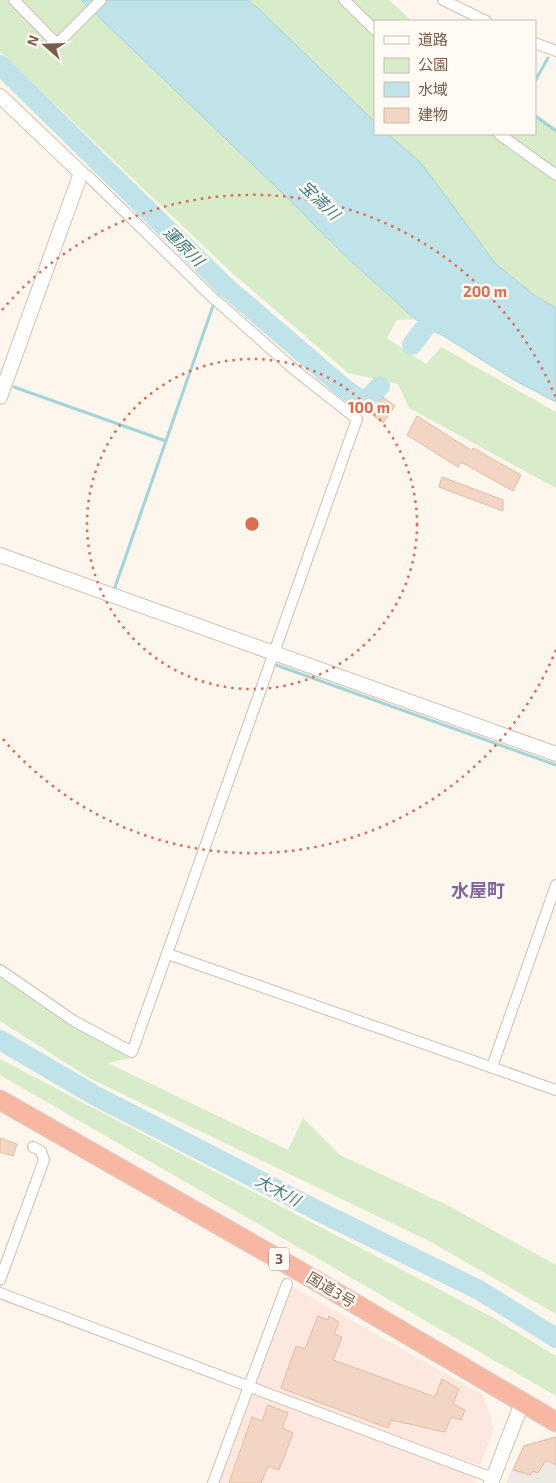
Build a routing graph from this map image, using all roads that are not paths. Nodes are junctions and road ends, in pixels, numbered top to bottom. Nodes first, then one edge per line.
1 (14, 0) edge
2 (101, 0) edge
3 (344, 0) edge
4 (443, 0) edge
5 (484, 20) edge
6 (374, 29) edge
7 (536, 43) edge
8 (556, 51) edge
9 (0, 96) edge
10 (500, 135) edge
11 (81, 173) junction
12 (556, 175) edge
13 (1, 391) edge
14 (0, 555) edge
15 (273, 653) junction
16 (556, 754) edge
17 (556, 885) edge
18 (168, 954) junction
19 (0, 970) edge
20 (492, 1067) junction
21 (556, 1090) edge
22 (0, 1100) edge
23 (33, 1148) dead end
24 (0, 1280) edge
25 (287, 1284) dead end
26 (0, 1293) edge
27 (249, 1386) junction
28 (522, 1403) junction
29 (556, 1422) edge
30 (492, 1480) edge
31 (213, 1483) edge

1 - 2 street
3 - 6 street
4 - 5 street
7 - 8 street
9 - 11 street
10 - 12 street
11 - 13 street
11 - 15 street
14 - 15 street
15 - 16 street
15 - 18 street
17 - 20 street
18 - 19 street
18 - 20 street
20 - 21 street
22 - 28 highway, 国道3号 / 3
23 - 24 street
25 - 27 street
26 - 27 street
27 - 30 street
27 - 31 street
28 - 29 highway, 国道3号 / 3
28 - 30 street

